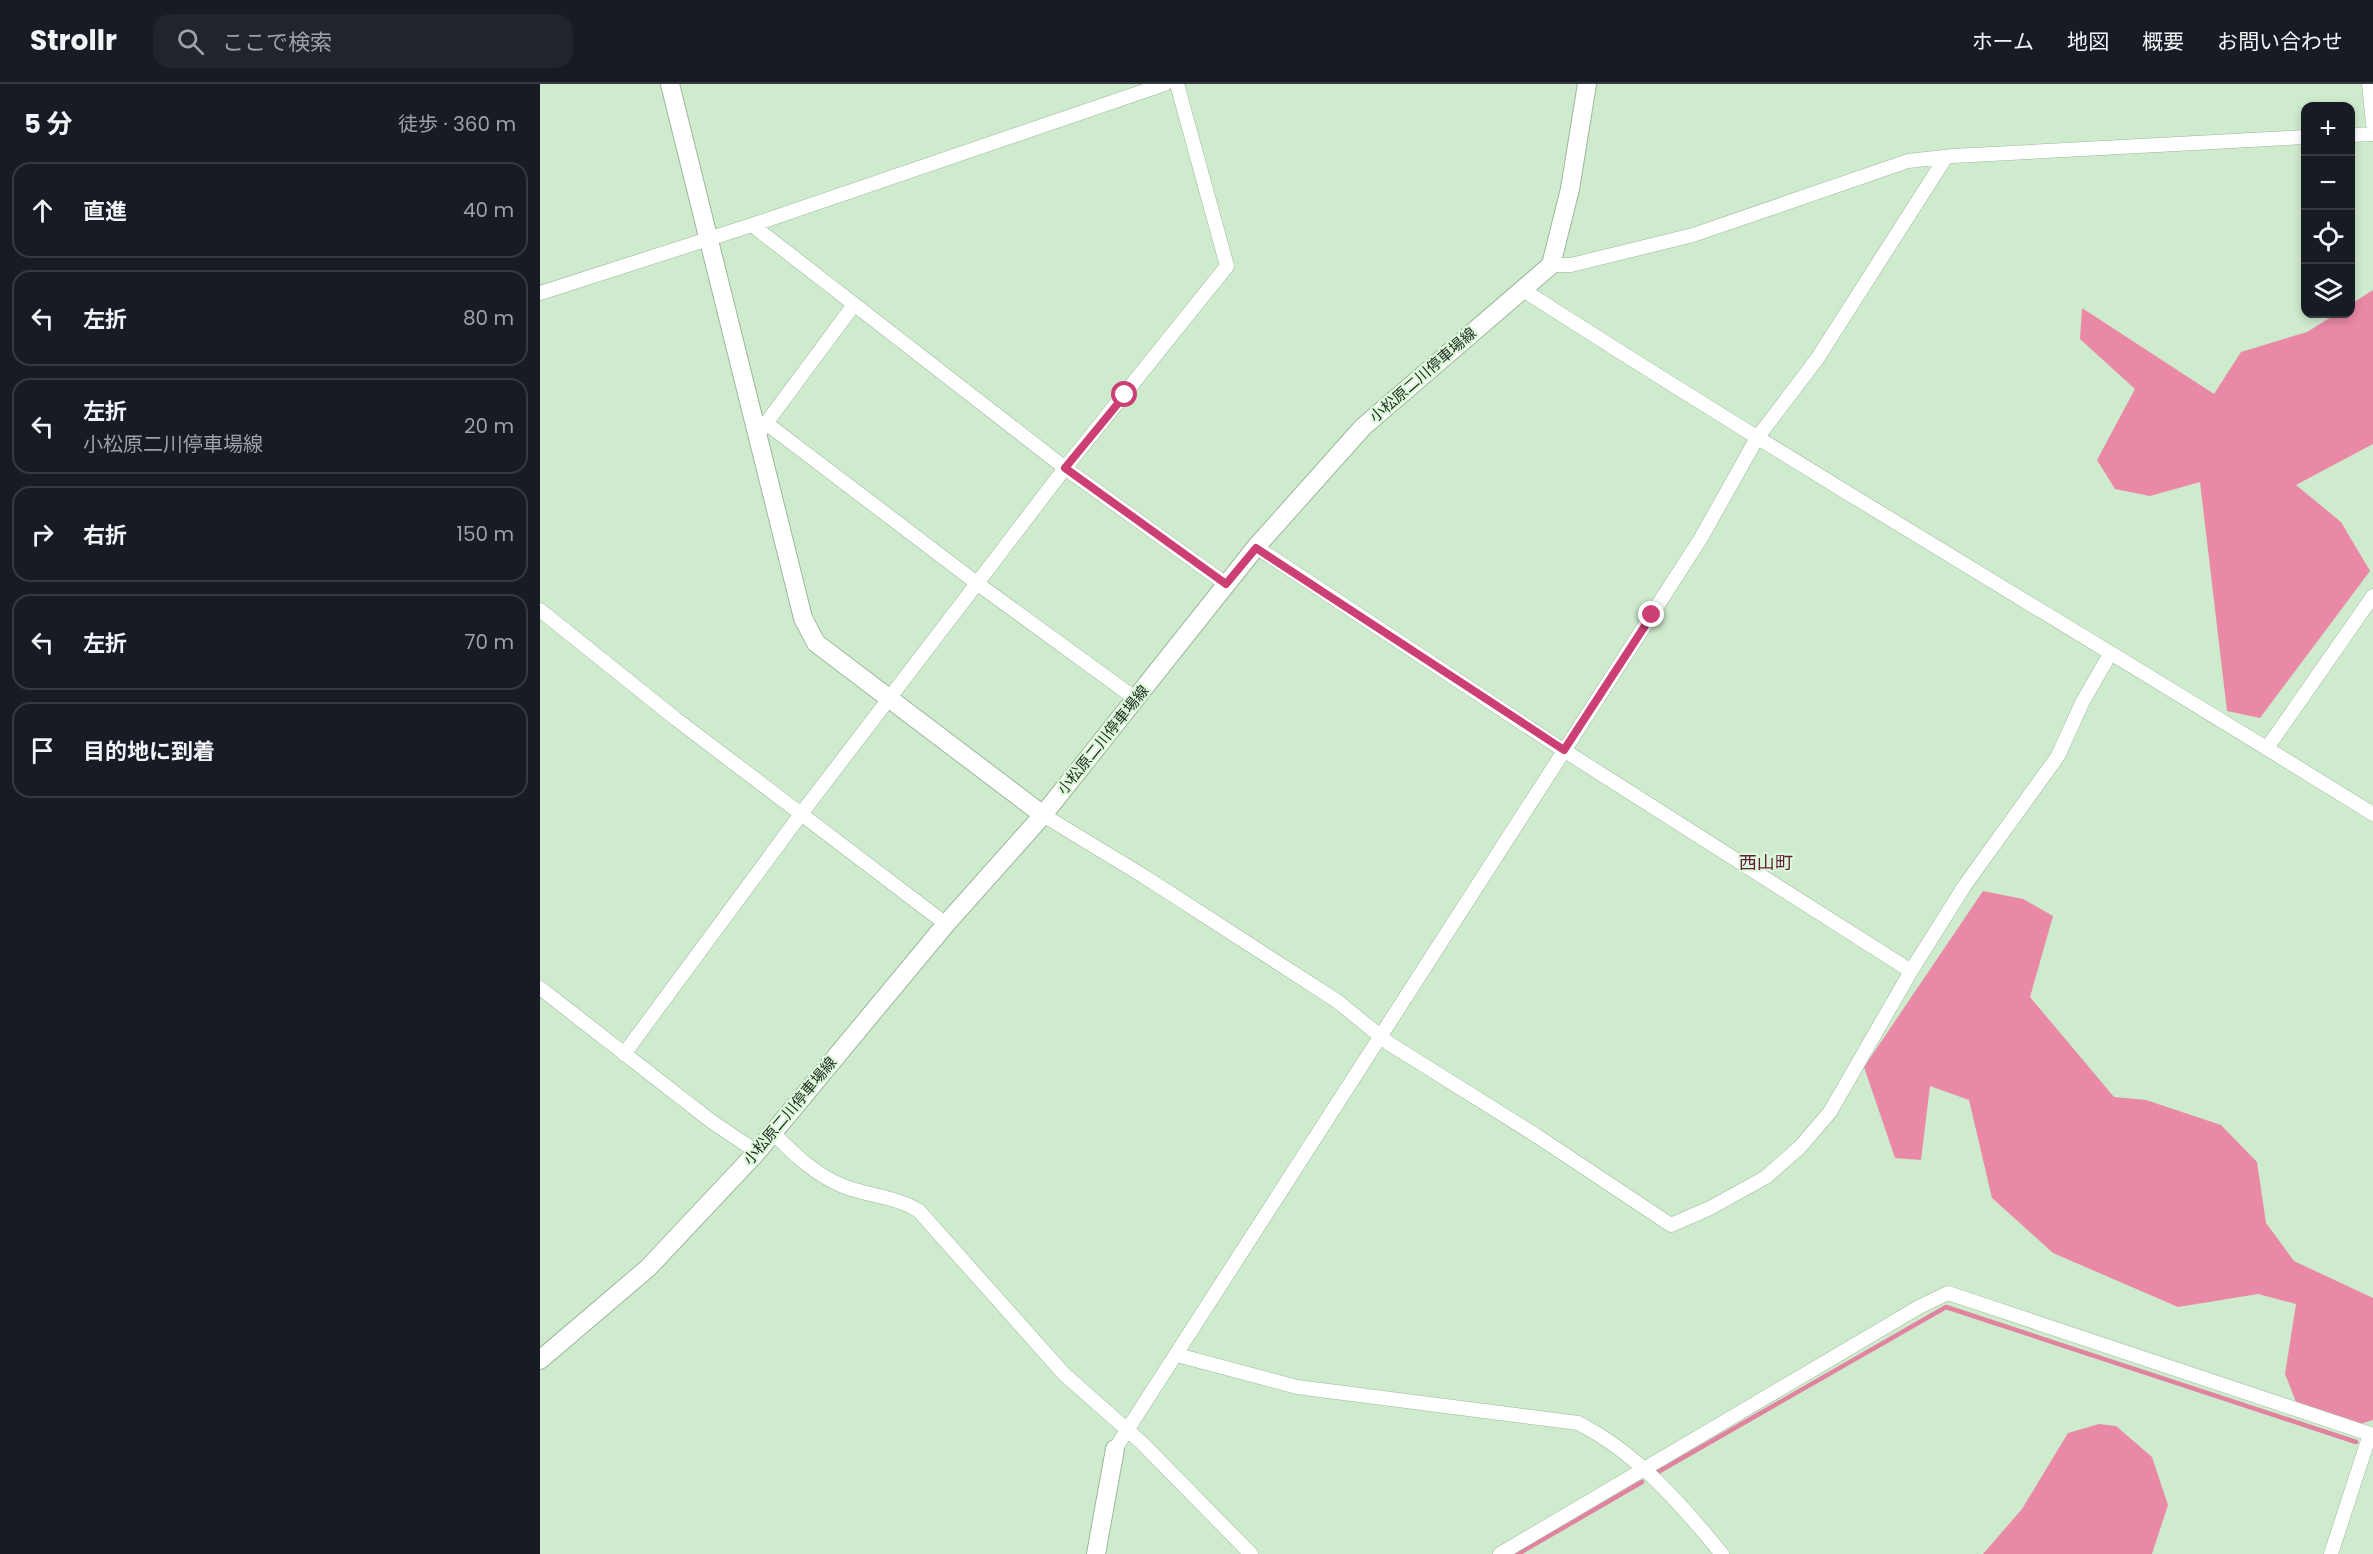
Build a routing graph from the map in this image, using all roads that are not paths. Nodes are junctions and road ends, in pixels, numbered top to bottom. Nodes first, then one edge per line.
1 (670, 84) edge
2 (1165, 84) edge
3 (1177, 84) edge
4 (1587, 84) edge
5 (2369, 84) edge
6 (2373, 124) edge
7 (2373, 134) edge
8 (2355, 135) edge
9 (2301, 137) edge
10 (1946, 157) junction
11 (752, 225) junction
12 (710, 237) junction
13 (1551, 265) junction
14 (1523, 290) junction
15 (540, 293) edge
16 (853, 306) junction
17 (762, 429) junction
18 (1757, 438) junction
19 (1065, 468) junction
20 (1256, 548) junction
21 (978, 584) junction
22 (1226, 584) junction
23 (2373, 596) edge
24 (540, 610) edge
25 (2110, 654) junction
26 (1136, 699) junction
27 (890, 700) junction
28 (2267, 748) junction
29 (1564, 750) junction
30 (801, 814) junction
31 (2373, 814) edge
32 (1043, 815) junction
33 (946, 924) junction
34 (1911, 971) junction
35 (540, 988) edge
36 (1380, 1035) junction
37 (624, 1054) junction
38 (773, 1132) junction
39 (757, 1152) junction
40 (1177, 1355) junction
41 (540, 1360) edge
42 (1127, 1430) junction
43 (2371, 1434) edge
44 (1115, 1449) joint
45 (1644, 1470) junction
46 (1095, 1554) edge
47 (1251, 1554) edge
48 (1500, 1554) edge
49 (1722, 1554) edge
50 (2331, 1554) edge

1 - 12 main road
2 - 11 street
3 - 19 street
4 - 13 main road
5 - 6 street
7 - 8 street
9 - 10 street
10 - 13 street
10 - 18 street
11 - 12 street
11 - 16 street
12 - 15 street
12 - 17 main road
13 - 14 main road, 小松原二川停車場線
14 - 18 street
14 - 20 main road, 小松原二川停車場線
16 - 17 street
16 - 19 street
17 - 21 street
17 - 27 main road
18 - 25 street
18 - 29 street
19 - 21 street
19 - 22 street
20 - 22 main road, 小松原二川停車場線
20 - 29 street
21 - 26 street
21 - 27 street
22 - 26 main road, 小松原二川停車場線
23 - 28 street
24 - 30 street
25 - 28 street
25 - 34 street
26 - 32 main road, 小松原二川停車場線
27 - 30 street
27 - 32 main road
28 - 31 street
29 - 34 street
29 - 36 street
30 - 33 street
30 - 37 street
32 - 33 main road, 小松原二川停車場線
32 - 36 street
33 - 38 main road, 小松原二川停車場線
34 - 36 street
35 - 37 street
36 - 40 street
37 - 39 street
38 - 39 main road, 小松原二川停車場線
38 - 42 street
39 - 41 main road, 小松原二川停車場線
40 - 42 street
40 - 45 street
42 - 44 street
42 - 47 street
43 - 45 street
43 - 50 street
44 - 46 main road
45 - 48 street
45 - 49 street

